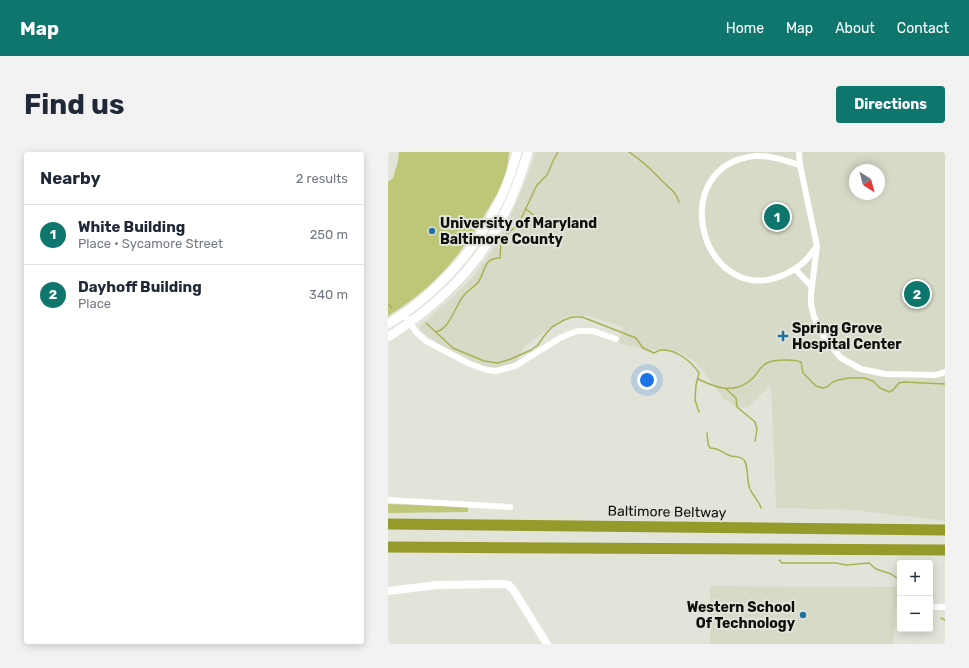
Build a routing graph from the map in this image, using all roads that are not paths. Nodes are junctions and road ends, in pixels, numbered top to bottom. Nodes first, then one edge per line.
1 (517, 152) edge
2 (528, 152) edge
3 (800, 152) edge
4 (800, 165) junction
5 (817, 246) junction
6 (795, 269) junction
7 (812, 286) junction
8 (404, 315) junction
9 (410, 323) junction
10 (388, 324) edge
11 (388, 337) edge
12 (616, 339) dead end
13 (945, 372) edge
14 (388, 500) edge
15 (510, 508) dead end
16 (388, 524) edge
17 (945, 530) edge
18 (388, 548) edge
19 (945, 550) edge
20 (388, 591) edge
21 (933, 607) edge
22 (945, 607) edge
23 (547, 644) edge

1 - 8 main road
2 - 9 main road
3 - 4 street
4 - 5 street
4 - 6 street
5 - 6 street
5 - 7 street
6 - 7 street
7 - 13 street
8 - 9 street
8 - 10 main road
9 - 11 main road
9 - 12 street
14 - 15 street
16 - 17 highway, Baltimore Beltway
18 - 19 highway
20 - 23 street
21 - 22 street

